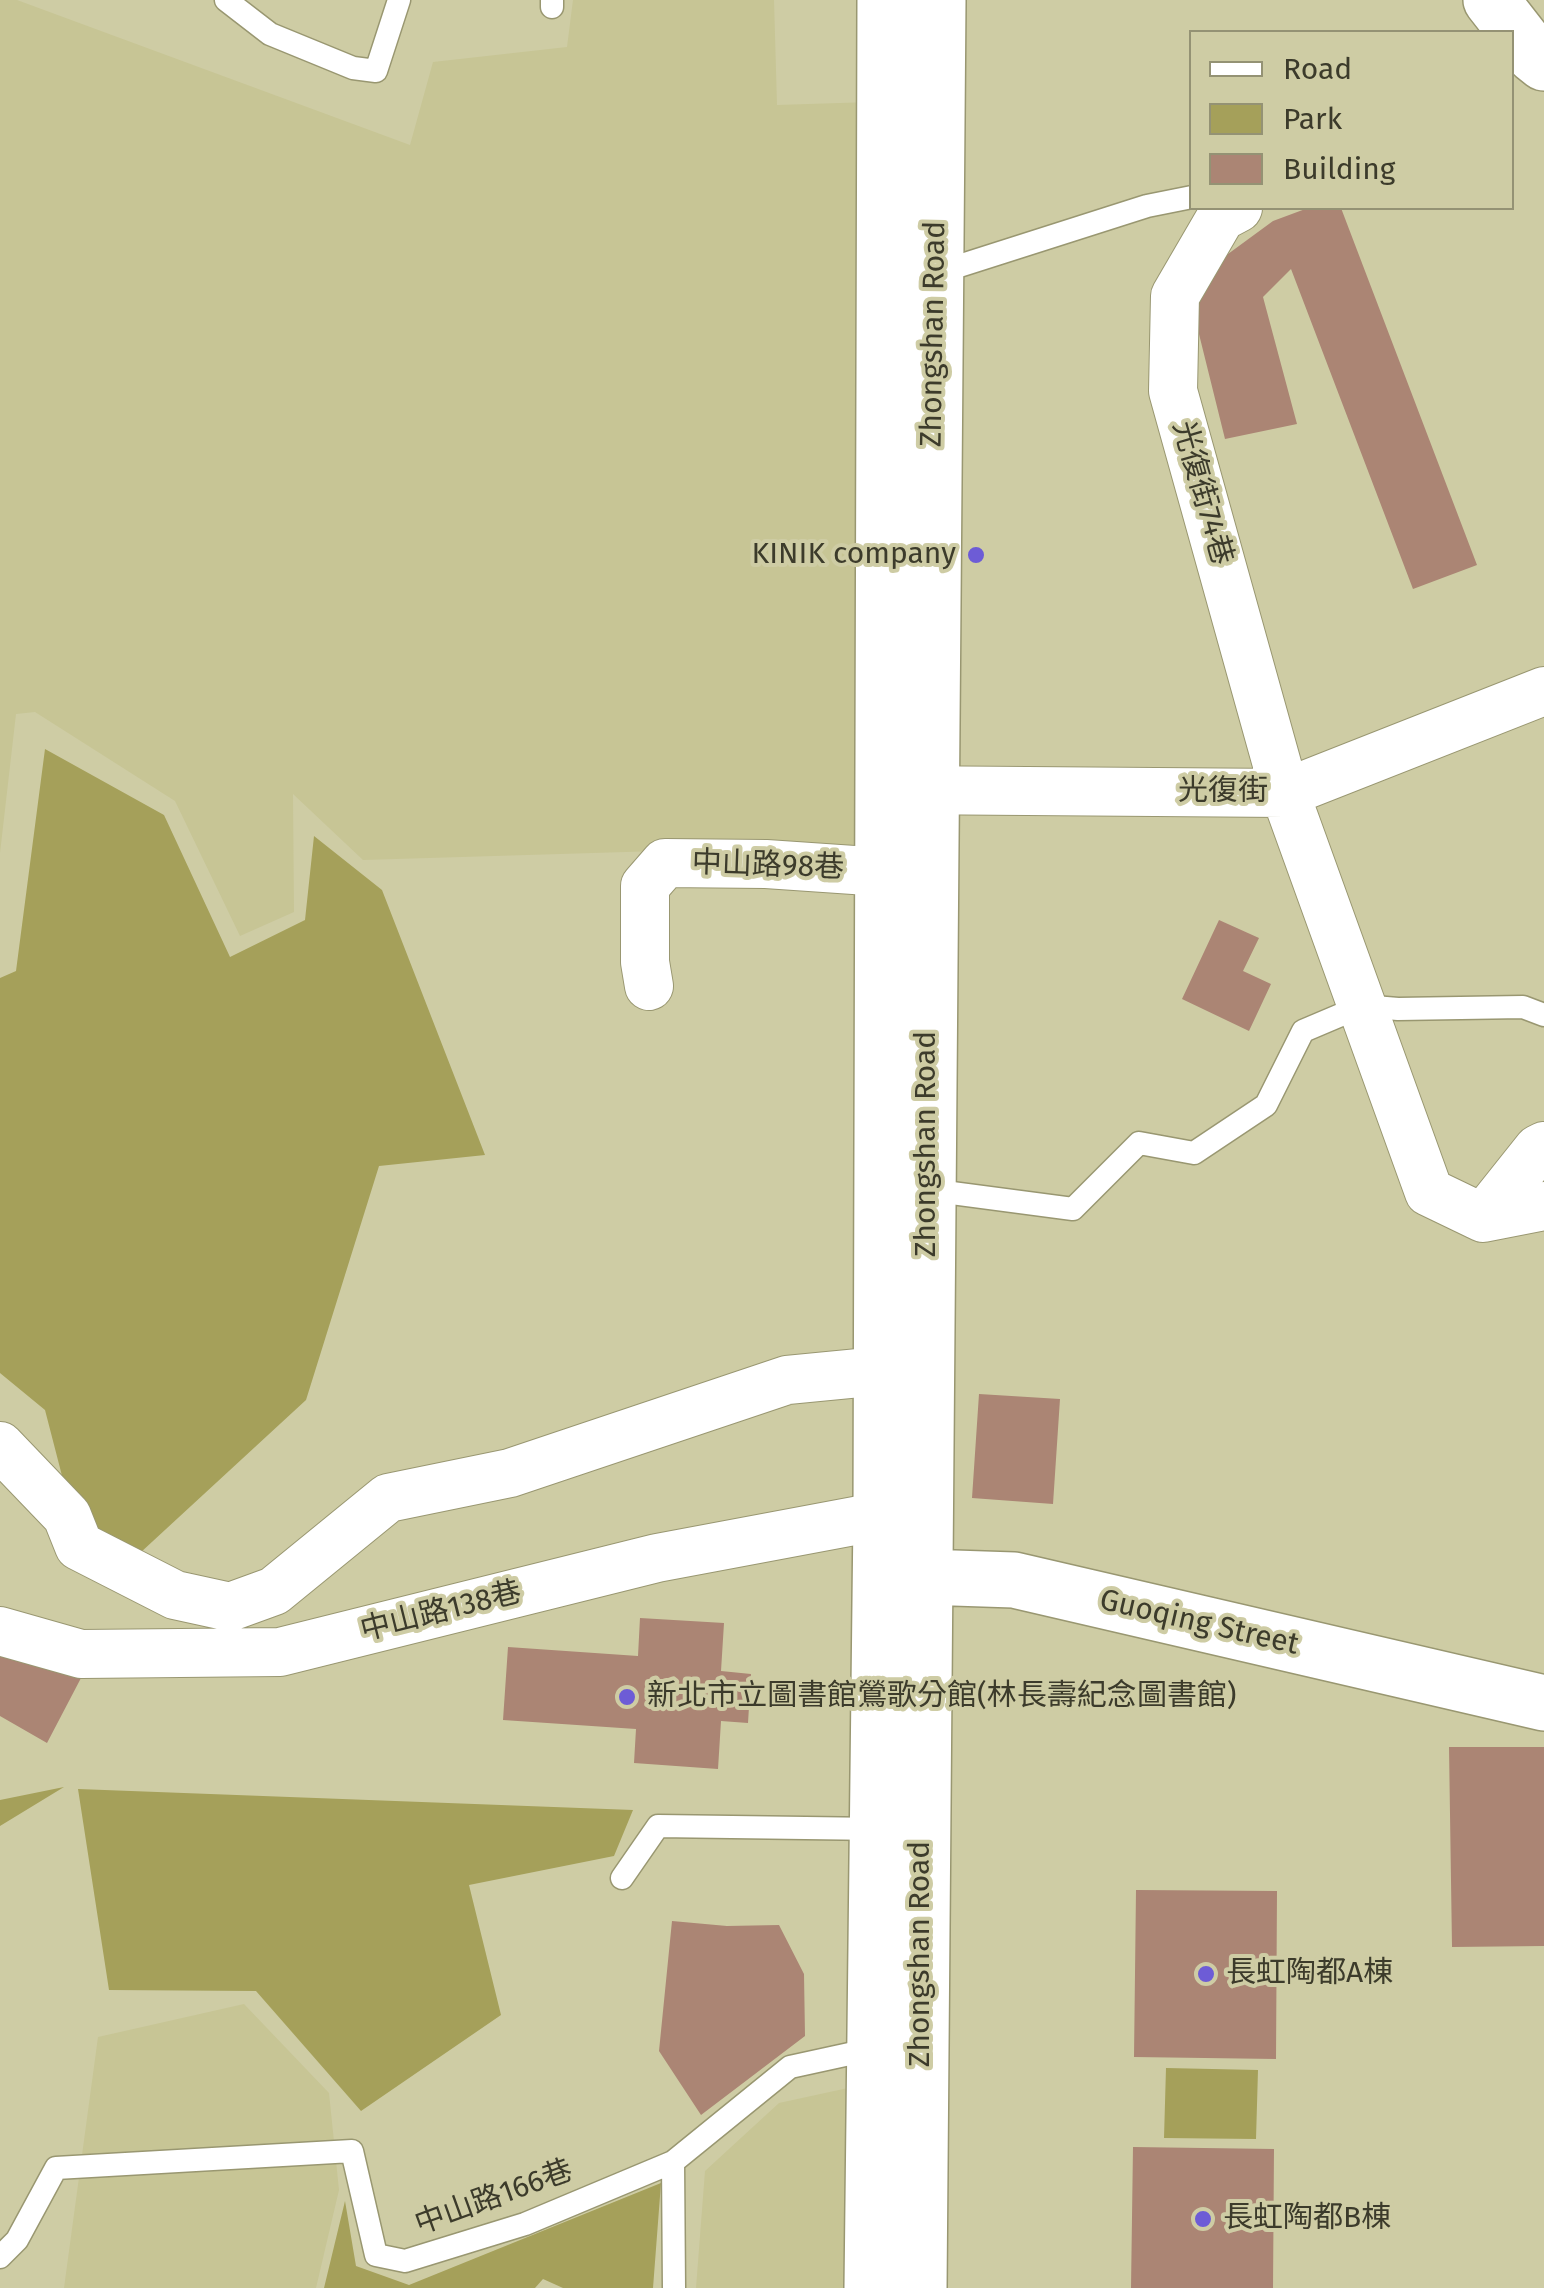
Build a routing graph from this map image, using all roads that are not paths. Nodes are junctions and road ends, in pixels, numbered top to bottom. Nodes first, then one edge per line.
1 (226, 0) edge
2 (399, 0) edge
3 (885, 0) edge
4 (938, 0) edge
5 (1490, 0) edge
6 (1509, 30) edge
7 (1514, 37) edge
8 (1530, 62) edge
9 (1189, 198) edge
10 (1234, 210) edge
11 (934, 274) junction
12 (1544, 690) edge
13 (906, 790) junction
14 (1285, 793) junction
15 (883, 872) junction
16 (649, 986) dead end
17 (1362, 1006) junction
18 (1544, 1015) edge
19 (1544, 1146) edge
20 (927, 1190) junction
21 (1544, 1206) edge
22 (1483, 1218) junction
23 (880, 1371) junction
24 (0, 1446) edge
25 (881, 1516) junction
26 (924, 1576) junction
27 (0, 1631) edge
28 (1544, 1704) edge
29 (899, 1829) junction
30 (622, 1878) dead end
31 (897, 2048) junction
32 (672, 2162) junction
33 (0, 2258) edge
34 (674, 2288) edge
35 (872, 2288) edge
36 (919, 2288) edge

1 - 2 lane
3 - 13 street, Zhongshan Road
4 - 11 street, Zhongshan Road
5 - 6 street
7 - 8 street
9 - 11 lane
10 - 14 street, 光復街74巷
11 - 13 street, Zhongshan Road
12 - 14 street, 光復街
13 - 14 street, 光復街
13 - 15 street, Zhongshan Road
13 - 20 street, Zhongshan Road
14 - 17 street, 光復街74巷
15 - 16 street, 中山路98巷
15 - 23 street, Zhongshan Road
17 - 18 lane
17 - 20 lane
17 - 22 street, 光復街74巷
19 - 22 street
20 - 26 street, Zhongshan Road
21 - 22 street
23 - 24 street
23 - 25 street, Zhongshan Road
25 - 26 street
25 - 27 street, 中山路138巷
25 - 29 street, Zhongshan Road
26 - 28 street, Guoqing Street
26 - 29 street, Zhongshan Road
29 - 30 lane
29 - 31 street, Zhongshan Road
31 - 32 lane, 中山路166巷
31 - 35 street, Zhongshan Road
31 - 36 street, Zhongshan Road
32 - 33 lane, 中山路166巷
32 - 34 lane

